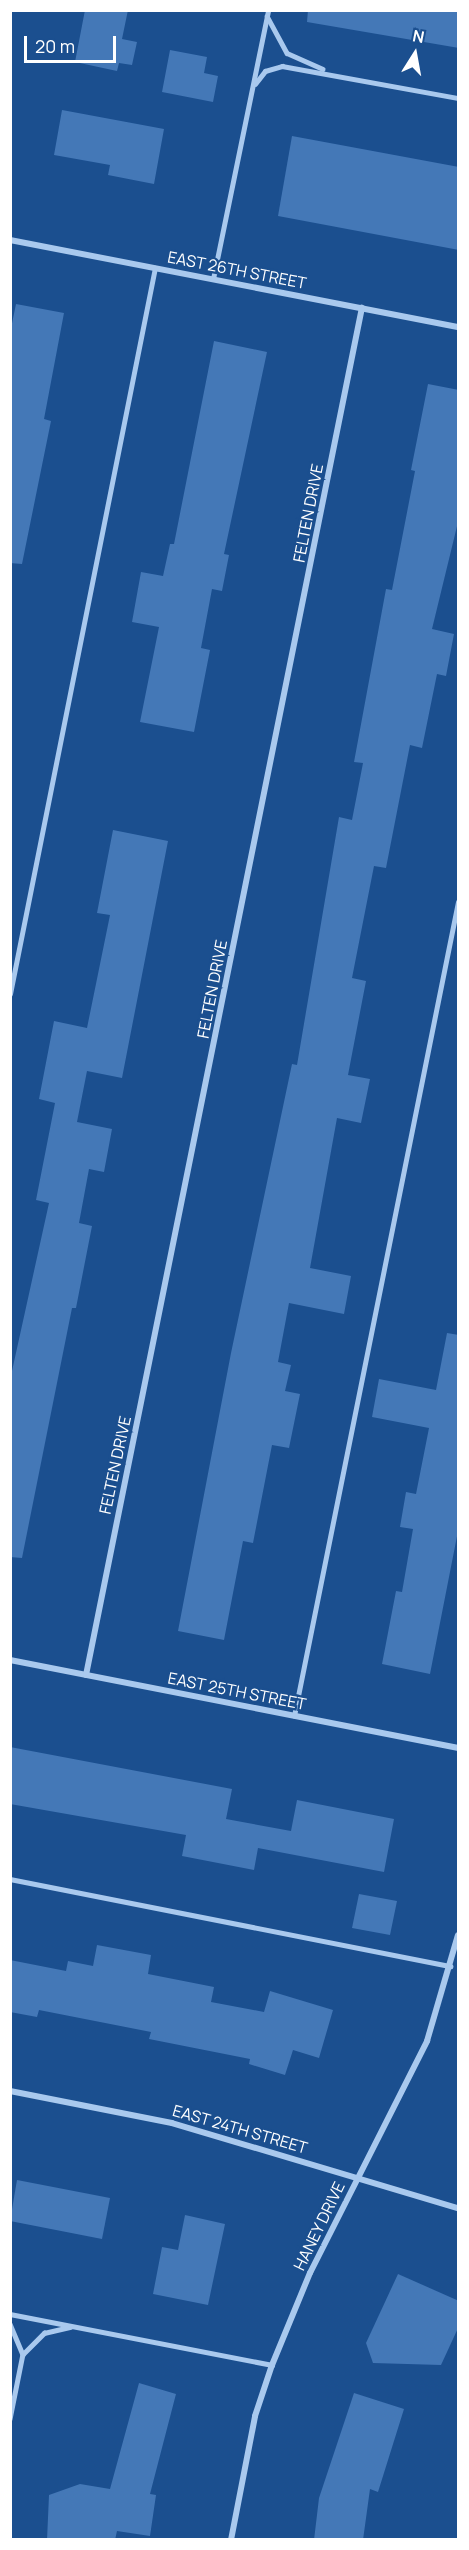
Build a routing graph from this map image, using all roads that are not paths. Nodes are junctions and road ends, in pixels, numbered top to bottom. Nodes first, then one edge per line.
1 (267, 13) edge
2 (337, 74) junction
3 (253, 87) junction
4 (459, 98) edge
5 (10, 240) edge
6 (155, 268) junction
7 (213, 279) junction
8 (362, 308) junction
9 (459, 327) edge
10 (459, 902) edge
11 (10, 994) edge
12 (10, 1660) edge
13 (86, 1675) junction
14 (294, 1716) junction
15 (459, 1748) edge
16 (10, 1878) edge
17 (459, 1935) edge
18 (451, 1966) junction
19 (10, 2091) edge
20 (358, 2179) junction
21 (459, 2208) edge
22 (10, 2314) edge
23 (10, 2324) edge
24 (79, 2326) junction
25 (23, 2354) junction
26 (272, 2365) junction
27 (10, 2420) edge
28 (231, 2540) edge

1 - 2 lane
1 - 3 lane
2 - 3 lane
2 - 4 lane
3 - 7 lane
5 - 6 street, EAST 26TH STREET
6 - 7 street, EAST 26TH STREET
6 - 11 lane
7 - 8 street, EAST 26TH STREET
8 - 9 street, EAST 26TH STREET
8 - 13 street, FELTEN DRIVE
10 - 14 lane
12 - 13 street, EAST 25TH STREET
13 - 14 street, EAST 25TH STREET
14 - 15 street, EAST 25TH STREET
16 - 18 lane
17 - 18 street, HANEY DRIVE
18 - 20 street, HANEY DRIVE
19 - 20 street, EAST 24TH STREET
20 - 21 street, EAST 24TH STREET
20 - 26 street, HANEY DRIVE
22 - 24 lane
23 - 25 lane
24 - 25 lane
24 - 26 lane
25 - 27 lane
26 - 28 street, HANEY DRIVE

